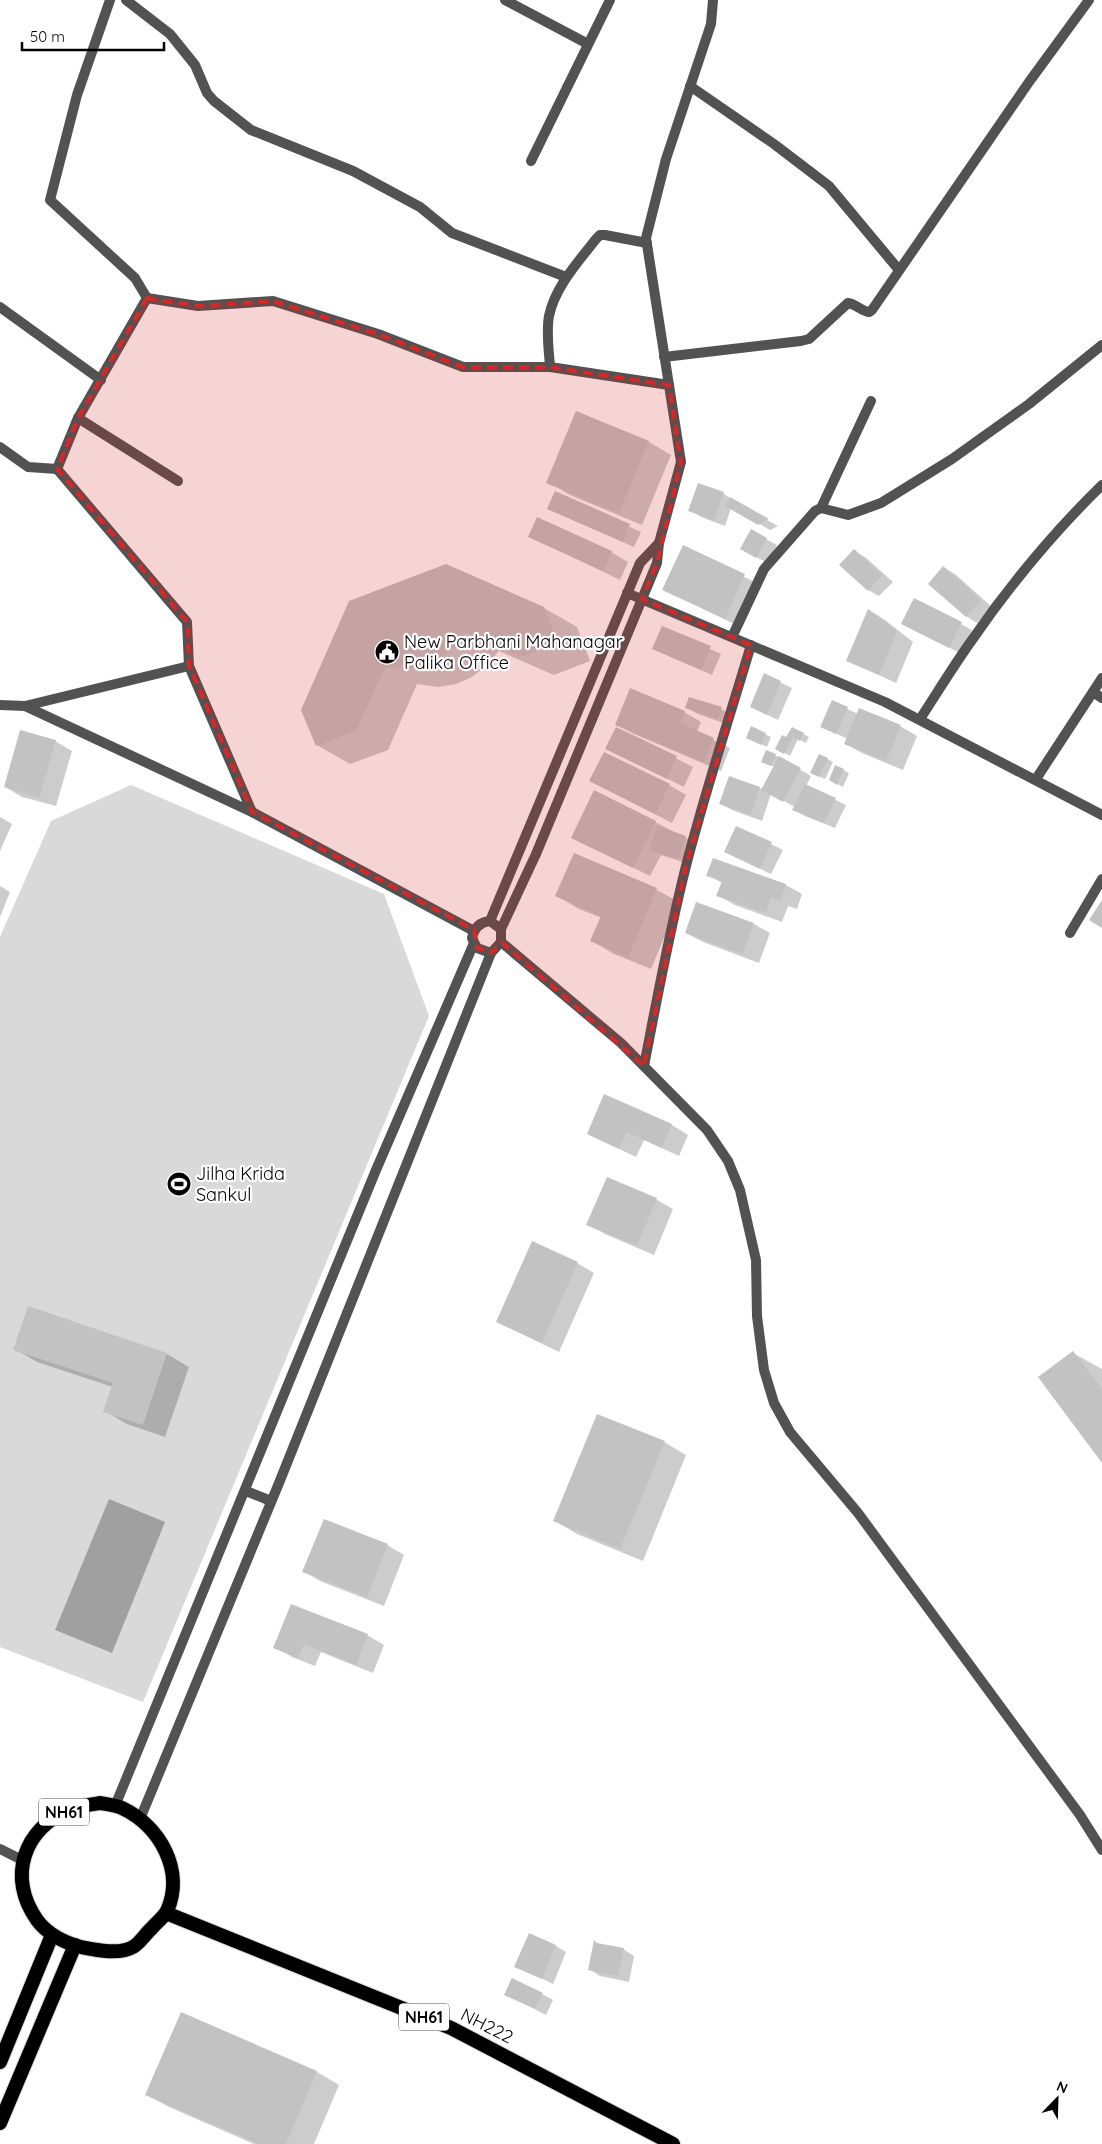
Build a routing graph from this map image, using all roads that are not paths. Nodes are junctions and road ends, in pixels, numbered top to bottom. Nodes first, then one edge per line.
1 (110, 0) edge
2 (126, 0) edge
3 (505, 0) edge
4 (610, 0) edge
5 (713, 0) edge
6 (1089, 0) edge
7 (588, 44) junction
8 (690, 86) junction
9 (532, 161) dead end
10 (646, 243) junction
11 (899, 270) junction
12 (566, 278) junction
13 (146, 298) junction
14 (0, 307) edge
15 (1102, 345) edge
16 (664, 357) junction
17 (550, 367) junction
18 (101, 380) junction
19 (669, 384) junction
20 (871, 401) dead end
21 (78, 418) junction
22 (0, 447) edge
23 (57, 469) junction
24 (178, 481) dead end
25 (1102, 485) edge
26 (821, 508) junction
27 (659, 543) junction
28 (627, 593) junction
29 (642, 599) junction
30 (732, 637) junction
31 (751, 645) junction
32 (189, 666) junction
33 (1102, 678) edge
34 (1097, 695) edge
35 (0, 706) edge
36 (25, 706) junction
37 (920, 720) junction
38 (1036, 780) junction
39 (252, 812) junction
40 (1102, 815) edge
41 (1102, 879) edge
42 (490, 921) junction
43 (501, 929) junction
44 (474, 930) junction
45 (1070, 933) dead end
46 (501, 942) junction
47 (474, 943) junction
48 (491, 953) junction
49 (644, 1066) junction
50 (246, 1491) junction
51 (271, 1501) junction
52 (115, 1806) junction
53 (140, 1819) junction
54 (0, 1849) edge
55 (1102, 1850) edge
56 (22, 1860) junction
57 (166, 1913) junction
58 (52, 1935) junction
59 (75, 1945) junction
60 (0, 2062) edge
61 (5, 2095) edge
62 (0, 2122) edge
63 (672, 2144) edge

1 - 13 street
2 - 12 street
3 - 7 street
4 - 7 street
5 - 8 street
6 - 11 street
7 - 9 street
8 - 10 street
8 - 11 street
10 - 12 street
10 - 16 street
11 - 16 street
12 - 17 street
13 - 17 street
13 - 18 street
14 - 18 street
15 - 26 street
16 - 19 street
17 - 19 street
18 - 21 street
19 - 27 street
20 - 26 street
21 - 23 street
21 - 24 street
22 - 23 street
23 - 32 street
25 - 37 street
26 - 30 street
27 - 28 street
27 - 29 street
28 - 29 street
28 - 42 street
29 - 30 street
29 - 43 street
30 - 31 street
31 - 37 street
31 - 49 street
32 - 36 street
32 - 39 street
33 - 34 street
34 - 38 street
35 - 36 street
36 - 39 street
37 - 38 street
38 - 40 street
39 - 44 street
41 - 45 street
42 - 43 street
42 - 44 street
43 - 46 street
44 - 47 street
46 - 48 street
46 - 49 street
47 - 48 street
47 - 50 street
48 - 51 street
49 - 55 street
50 - 51 street
50 - 52 street
51 - 53 street
52 - 53 highway, NH61
52 - 56 highway, NH61
53 - 57 highway, NH61
54 - 56 street
56 - 58 highway, NH61
57 - 59 highway, NH61
57 - 63 highway, NH222 / NH61
58 - 59 highway, NH61
58 - 60 highway
59 - 61 highway
61 - 62 highway

